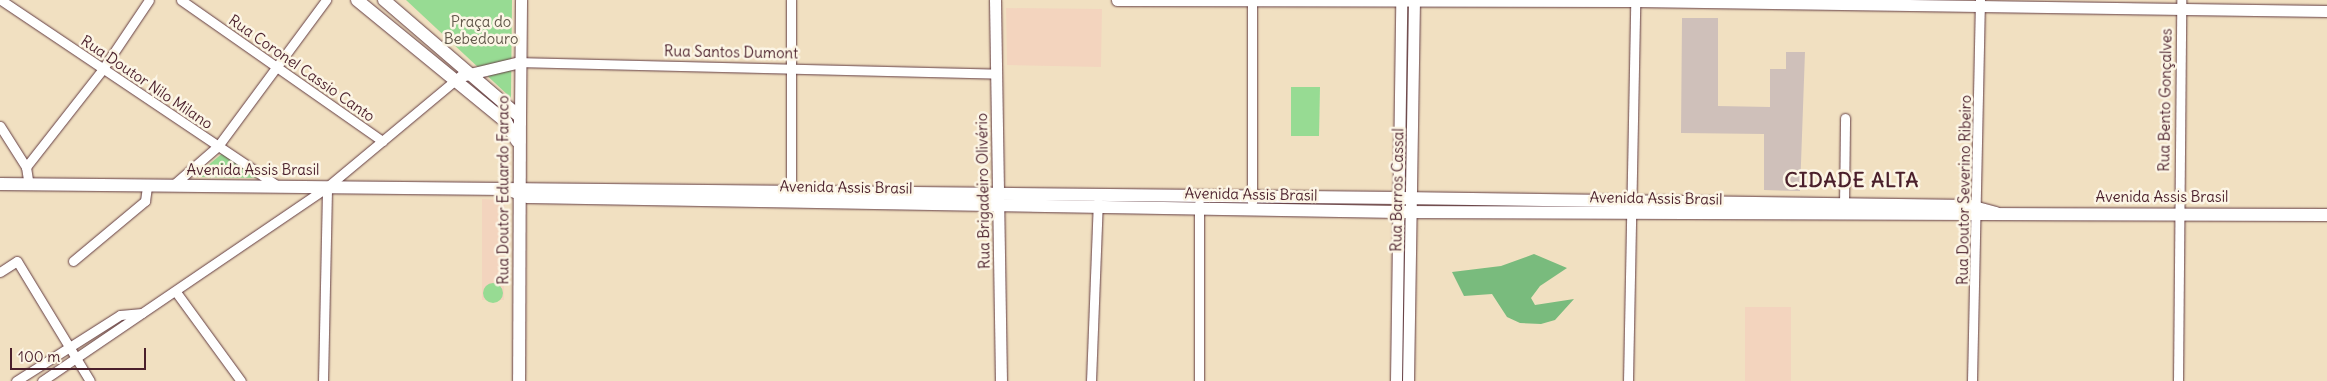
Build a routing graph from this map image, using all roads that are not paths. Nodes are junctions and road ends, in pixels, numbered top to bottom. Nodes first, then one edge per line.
1 (1, 0) edge
2 (149, 0) edge
3 (181, 0) edge
4 (326, 0) edge
5 (357, 0) edge
6 (384, 0) edge
7 (521, 0) edge
8 (791, 0) edge
9 (995, 0) edge
10 (1117, 0) edge
11 (1400, 0) edge
12 (1414, 0) edge
13 (1635, 0) edge
14 (1204, 1) edge
15 (1252, 2) junction
16 (1980, 3) edge
17 (2181, 4) edge
18 (2327, 11) edge
19 (520, 62) junction
20 (278, 68) junction
21 (791, 68) junction
22 (102, 70) junction
23 (466, 72) junction
24 (996, 74) junction
25 (454, 81) junction
26 (520, 116) junction
27 (1845, 118) dead end
28 (0, 126) edge
29 (382, 141) junction
30 (218, 146) junction
31 (518, 148) junction
32 (26, 166) junction
33 (0, 184) edge
34 (30, 185) junction
35 (147, 186) junction
36 (172, 186) junction
37 (279, 187) junction
38 (327, 187) junction
39 (514, 190) junction
40 (791, 196) junction
41 (1406, 198) junction
42 (999, 199) junction
43 (1098, 201) junction
44 (1199, 203) junction
45 (1252, 204) junction
46 (1844, 205) junction
47 (1477, 206) junction
48 (1632, 208) junction
49 (1399, 212) junction
50 (1413, 212) junction
51 (1979, 212) junction
52 (2177, 213) junction
53 (2327, 215) edge
54 (73, 261) dead end
55 (0, 272) edge
56 (176, 292) junction
57 (142, 313) junction
58 (1397, 317) junction
59 (1410, 318) junction
60 (101, 327) junction
61 (108, 337) junction
62 (69, 347) junction
63 (76, 360) junction
64 (16, 381) edge
65 (42, 381) edge
66 (90, 381) edge
67 (241, 381) edge
68 (323, 381) edge
69 (520, 381) edge
70 (1001, 381) edge
71 (1091, 381) edge
72 (1199, 381) edge
73 (1396, 381) edge
74 (1408, 381) edge
75 (1628, 381) edge
76 (1972, 381) edge
77 (2178, 381) edge

1 - 22 street, Rua Doutor Nilo Milano
2 - 22 street
3 - 20 street, Rua Coronel Cassio Canto
4 - 20 street
5 - 25 main road
6 - 23 main road
7 - 19 street, Rua Doutor Eduardo Faraco
8 - 21 street
9 - 24 street, Rua Brigadeiro Olivério
10 - 14 street
11 - 12 street
11 - 15 street
11 - 41 street, Rua Barros Cassal
12 - 13 street
12 - 41 street, Rua Barros Cassal
13 - 16 street
13 - 48 street
14 - 15 street
15 - 45 street
16 - 17 street
16 - 51 street, Rua Doutor Severino Ribeiro
17 - 18 street
17 - 52 street, Rua Bento Gonçalves
19 - 21 street, Rua Santos Dumont
19 - 23 street, Rua Santos Dumont
19 - 26 street, Rua Doutor Eduardo Faraco
20 - 29 street, Rua Coronel Cassio Canto
20 - 30 street
21 - 24 street, Rua Santos Dumont
21 - 40 street
22 - 30 street, Rua Doutor Nilo Milano
22 - 32 street
23 - 25 street
23 - 26 main road
24 - 42 street, Rua Brigadeiro Olivério
25 - 29 street
25 - 31 main road
26 - 31 main road, Rua Doutor Eduardo Faraco
27 - 46 street
28 - 32 street
29 - 38 street
30 - 36 street
30 - 37 street, Rua Doutor Nilo Milano
31 - 39 main road, Rua Doutor Eduardo Faraco
32 - 34 street
33 - 34 main road, Avenida Assis Brasil
34 - 35 main road, Avenida Assis Brasil
35 - 36 main road, Avenida Assis Brasil
35 - 54 street
36 - 37 main road, Avenida Assis Brasil
37 - 38 main road, Avenida Assis Brasil
38 - 39 main road, Avenida Assis Brasil
38 - 56 street
38 - 68 street
39 - 40 main road, Avenida Assis Brasil
39 - 69 main road, Rua Doutor Eduardo Faraco
40 - 42 main road, Avenida Assis Brasil
41 - 45 main road, Avenida Assis Brasil
41 - 47 main road, Avenida Assis Brasil
41 - 49 street, Rua Barros Cassal
41 - 50 street, Rua Barros Cassal
42 - 43 main road, Avenida Assis Brasil
42 - 70 street, Rua Brigadeiro Olivério
43 - 44 main road, Avenida Assis Brasil
43 - 71 street
44 - 45 main road, Avenida Assis Brasil
44 - 72 street
45 - 49 main road, Avenida Assis Brasil
46 - 48 main road, Avenida Assis Brasil
46 - 51 main road, Avenida Assis Brasil
47 - 48 main road, Avenida Assis Brasil
47 - 50 main road, Avenida Assis Brasil
48 - 51 main road, Avenida Assis Brasil
48 - 75 street
49 - 50 main road, Avenida Assis Brasil
49 - 58 street, Rua Barros Cassal
50 - 59 street, Rua Barros Cassal
51 - 52 main road, Avenida Assis Brasil
51 - 76 street, Rua Doutor Severino Ribeiro
52 - 53 main road, Avenida Assis Brasil
52 - 77 street, Rua Bento Gonçalves
55 - 62 street
56 - 57 street
56 - 67 street
57 - 60 street
57 - 61 street
58 - 59 street
58 - 73 street, Rua Barros Cassal
59 - 74 street, Rua Barros Cassal
60 - 61 street
60 - 62 street
61 - 63 street
62 - 63 street
62 - 64 street
63 - 65 street
63 - 66 street

